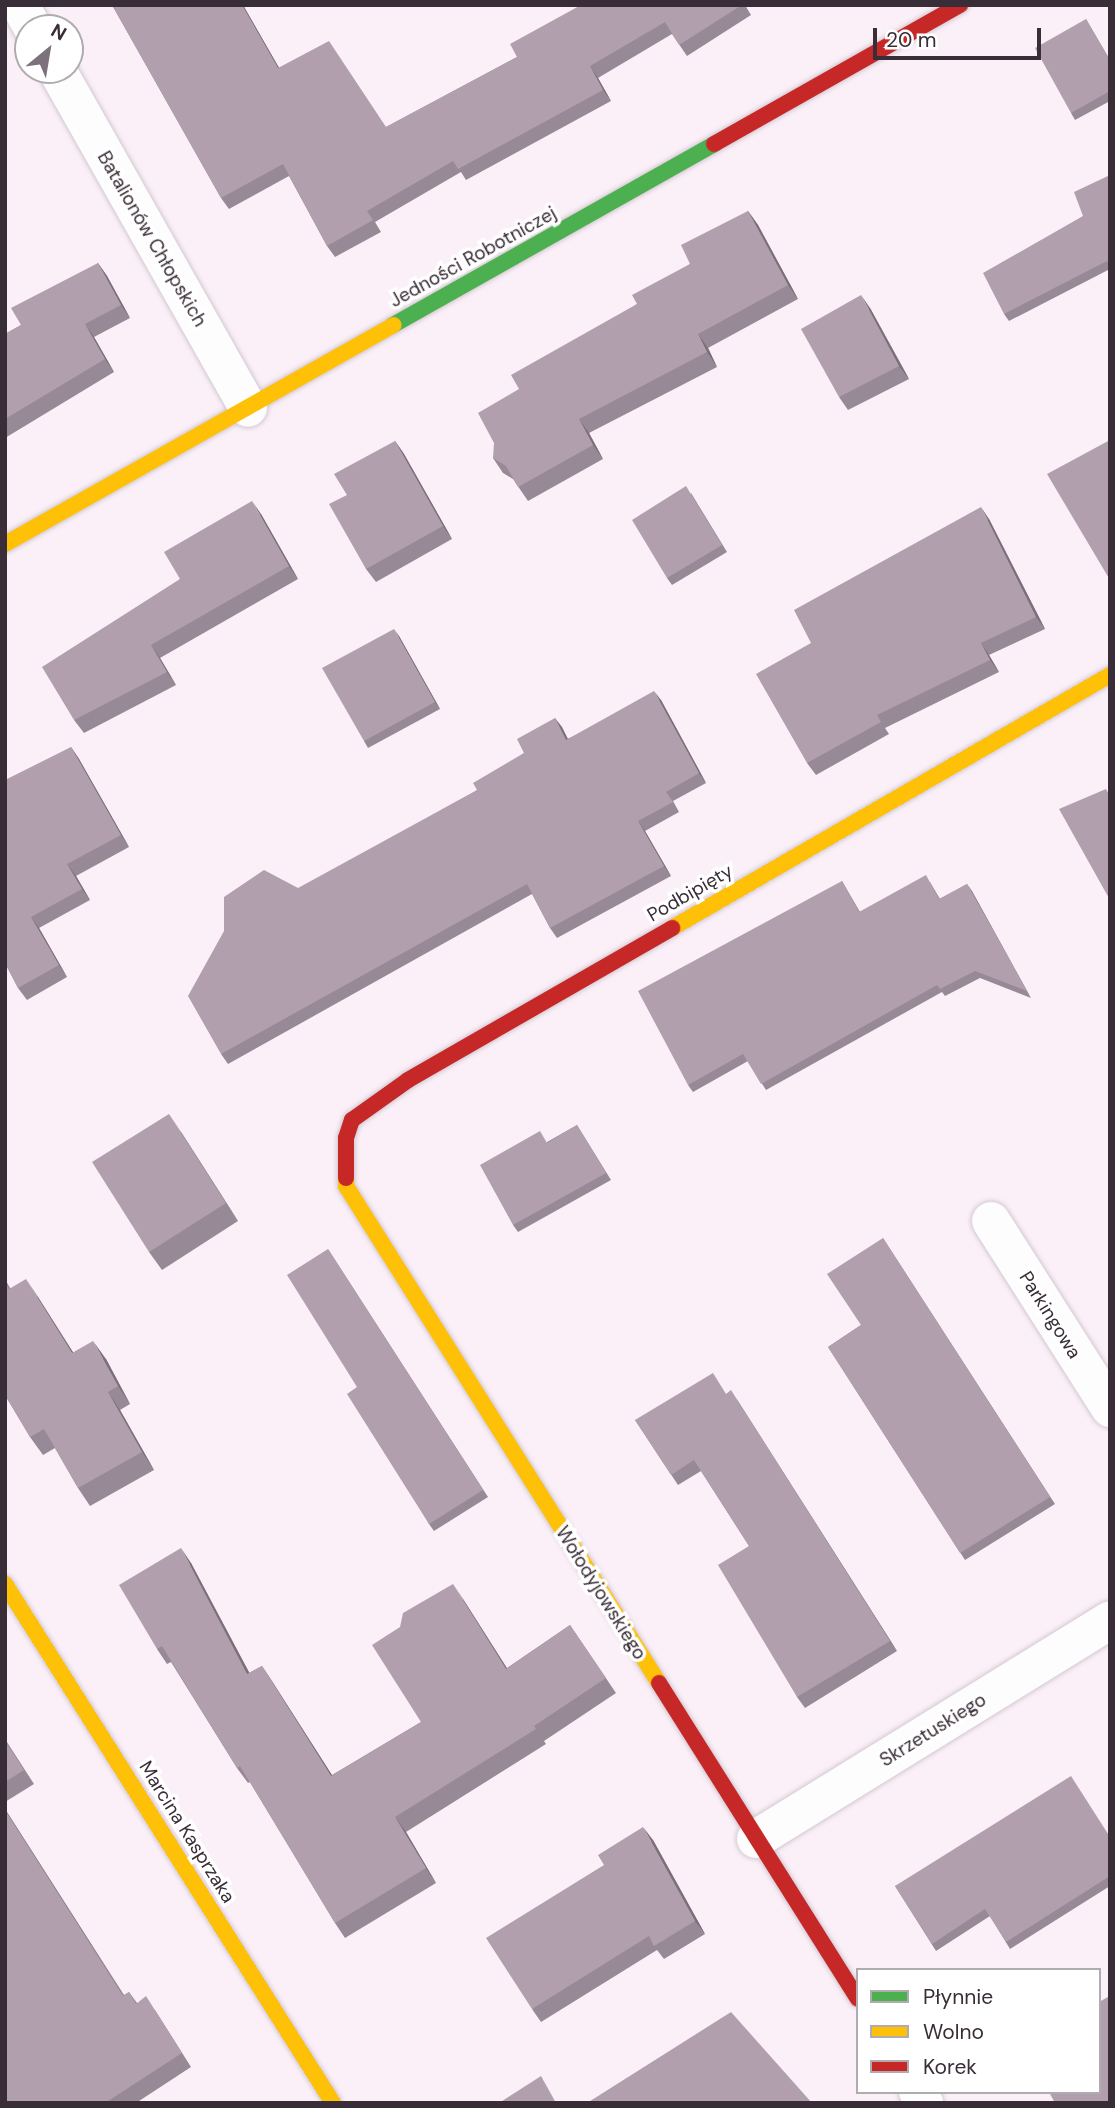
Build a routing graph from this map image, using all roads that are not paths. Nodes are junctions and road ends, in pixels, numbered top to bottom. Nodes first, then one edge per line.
1 (940, 10) edge
2 (65, 84) edge
3 (248, 408) junction
4 (5, 544) edge
5 (1110, 675) edge
6 (346, 1186) joint
7 (991, 1222) dead end
8 (1110, 1408) edge
9 (5, 1584) edge
10 (1110, 1620) edge
11 (755, 1839) junction
12 (856, 1996) edge
13 (333, 2103) edge

1 - 3 street, Jedności Robotniczej
2 - 3 street, Batalionów Chłopskich
3 - 4 street, Jedności Robotniczej
5 - 6 street, Podbipięty
6 - 11 street, Wołodyjowskiego
7 - 8 street, Parkingowa
9 - 13 street, Marcina Kasprzaka
10 - 11 street, Skrzetuskiego
11 - 12 street, Wołodyjowskiego

